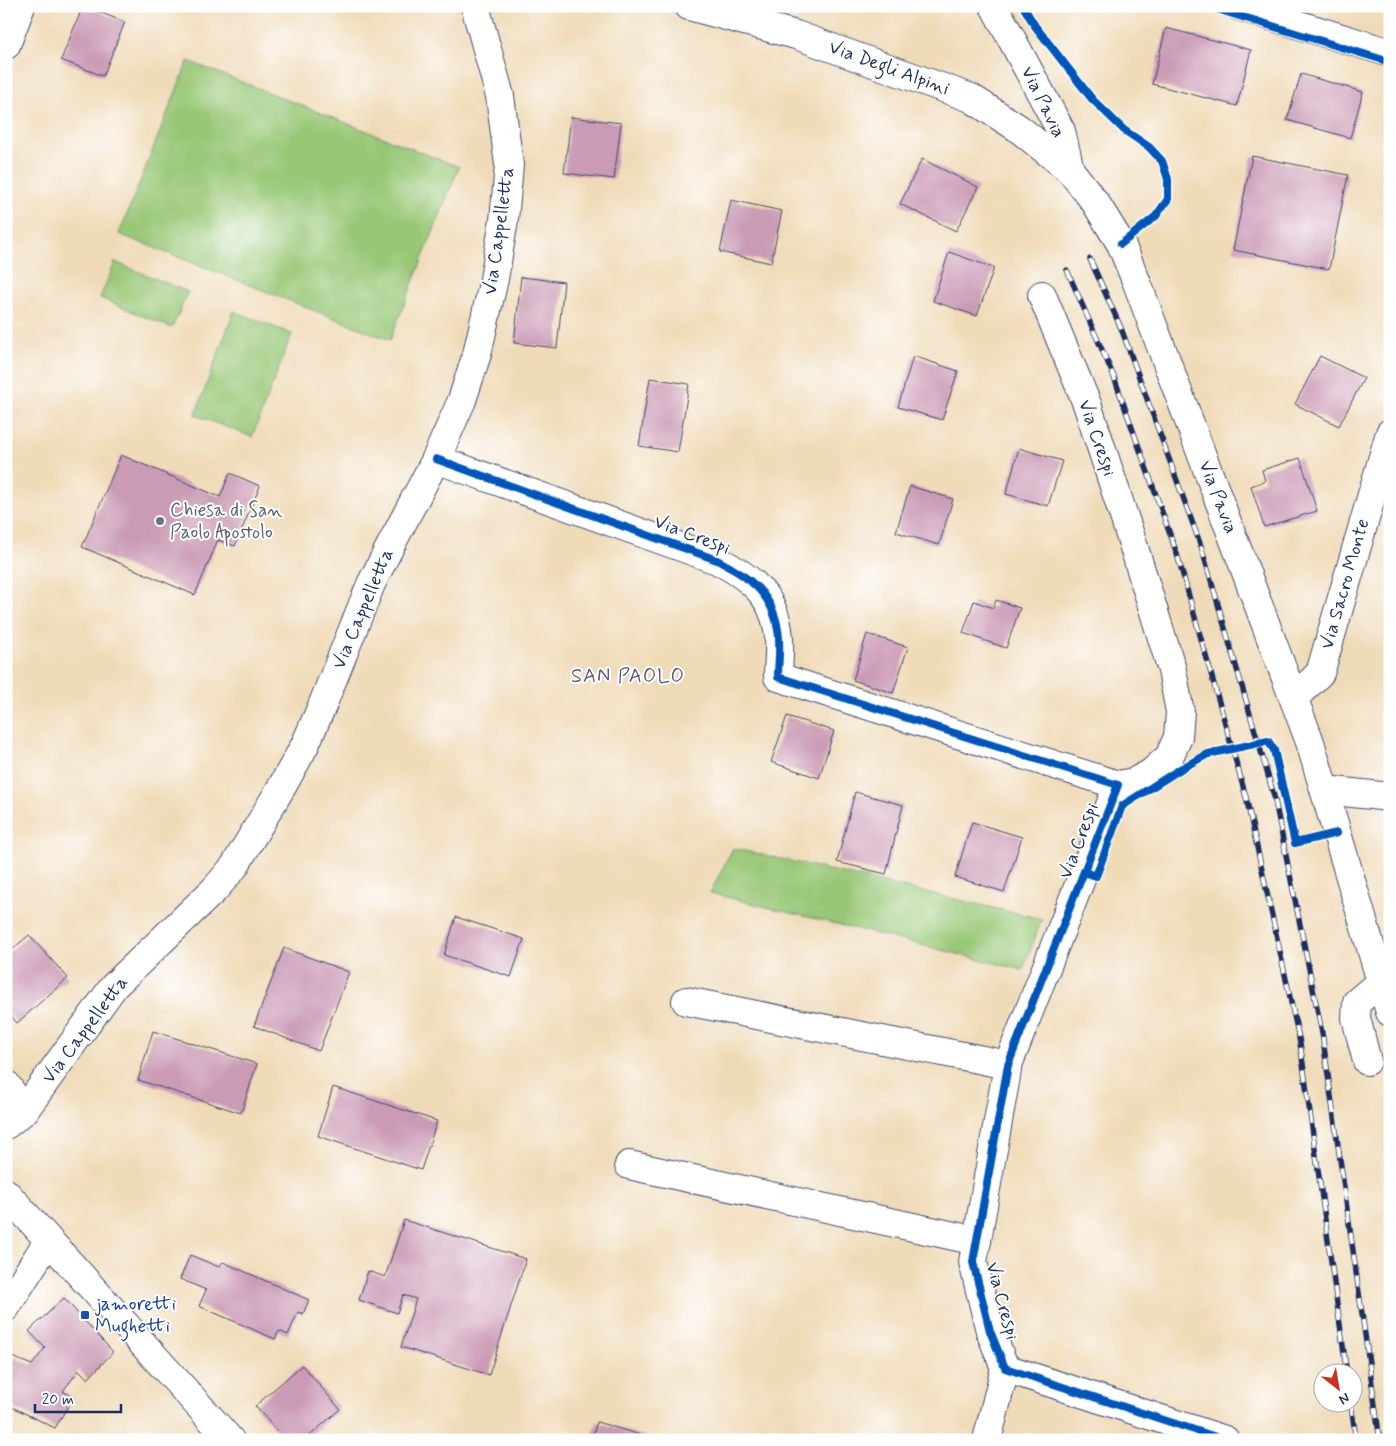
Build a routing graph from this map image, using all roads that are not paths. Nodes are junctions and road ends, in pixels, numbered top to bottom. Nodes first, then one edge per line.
1 (21, 6) edge
2 (475, 6) edge
3 (689, 6) edge
4 (994, 6) edge
5 (1238, 6) edge
6 (6, 46) edge
7 (1390, 53) edge
8 (1070, 170) junction
9 (1042, 295) dead end
10 (1390, 433) edge
11 (436, 459) junction
12 (1294, 698) junction
13 (1118, 785) junction
14 (1325, 790) junction
15 (1390, 797) edge
16 (1382, 985) junction
17 (686, 1001) dead end
18 (1390, 1012) edge
19 (1366, 1061) dead end
20 (1008, 1065) junction
21 (6, 1084) edge
22 (15, 1118) edge
23 (629, 1165) dead end
24 (6, 1193) edge
25 (48, 1241) junction
26 (978, 1241) junction
27 (6, 1307) edge
28 (1005, 1368) junction
29 (230, 1440) edge
30 (987, 1440) edge
31 (1225, 1440) edge

1 - 6 street
2 - 11 street, Via Cappelletta
3 - 8 street, Via Degli Alpini
4 - 8 street, Via Pavia
5 - 7 street
8 - 12 street, Via Pavia
9 - 13 street, Via Crespi
10 - 12 street, Via Sacro Monte
11 - 13 street, Via Crespi
11 - 22 street, Via Cappelletta
12 - 14 street, Via Pavia
13 - 20 street, Via Crespi
14 - 15 street
14 - 16 street, Via Pavia
16 - 18 street, Via Pavia
16 - 19 street
17 - 20 street
20 - 26 street, Via Crespi
21 - 22 street
23 - 26 street
24 - 25 street
25 - 27 street
25 - 29 street
26 - 28 street, Via Crespi
28 - 30 street
28 - 31 street, Via Crespi

